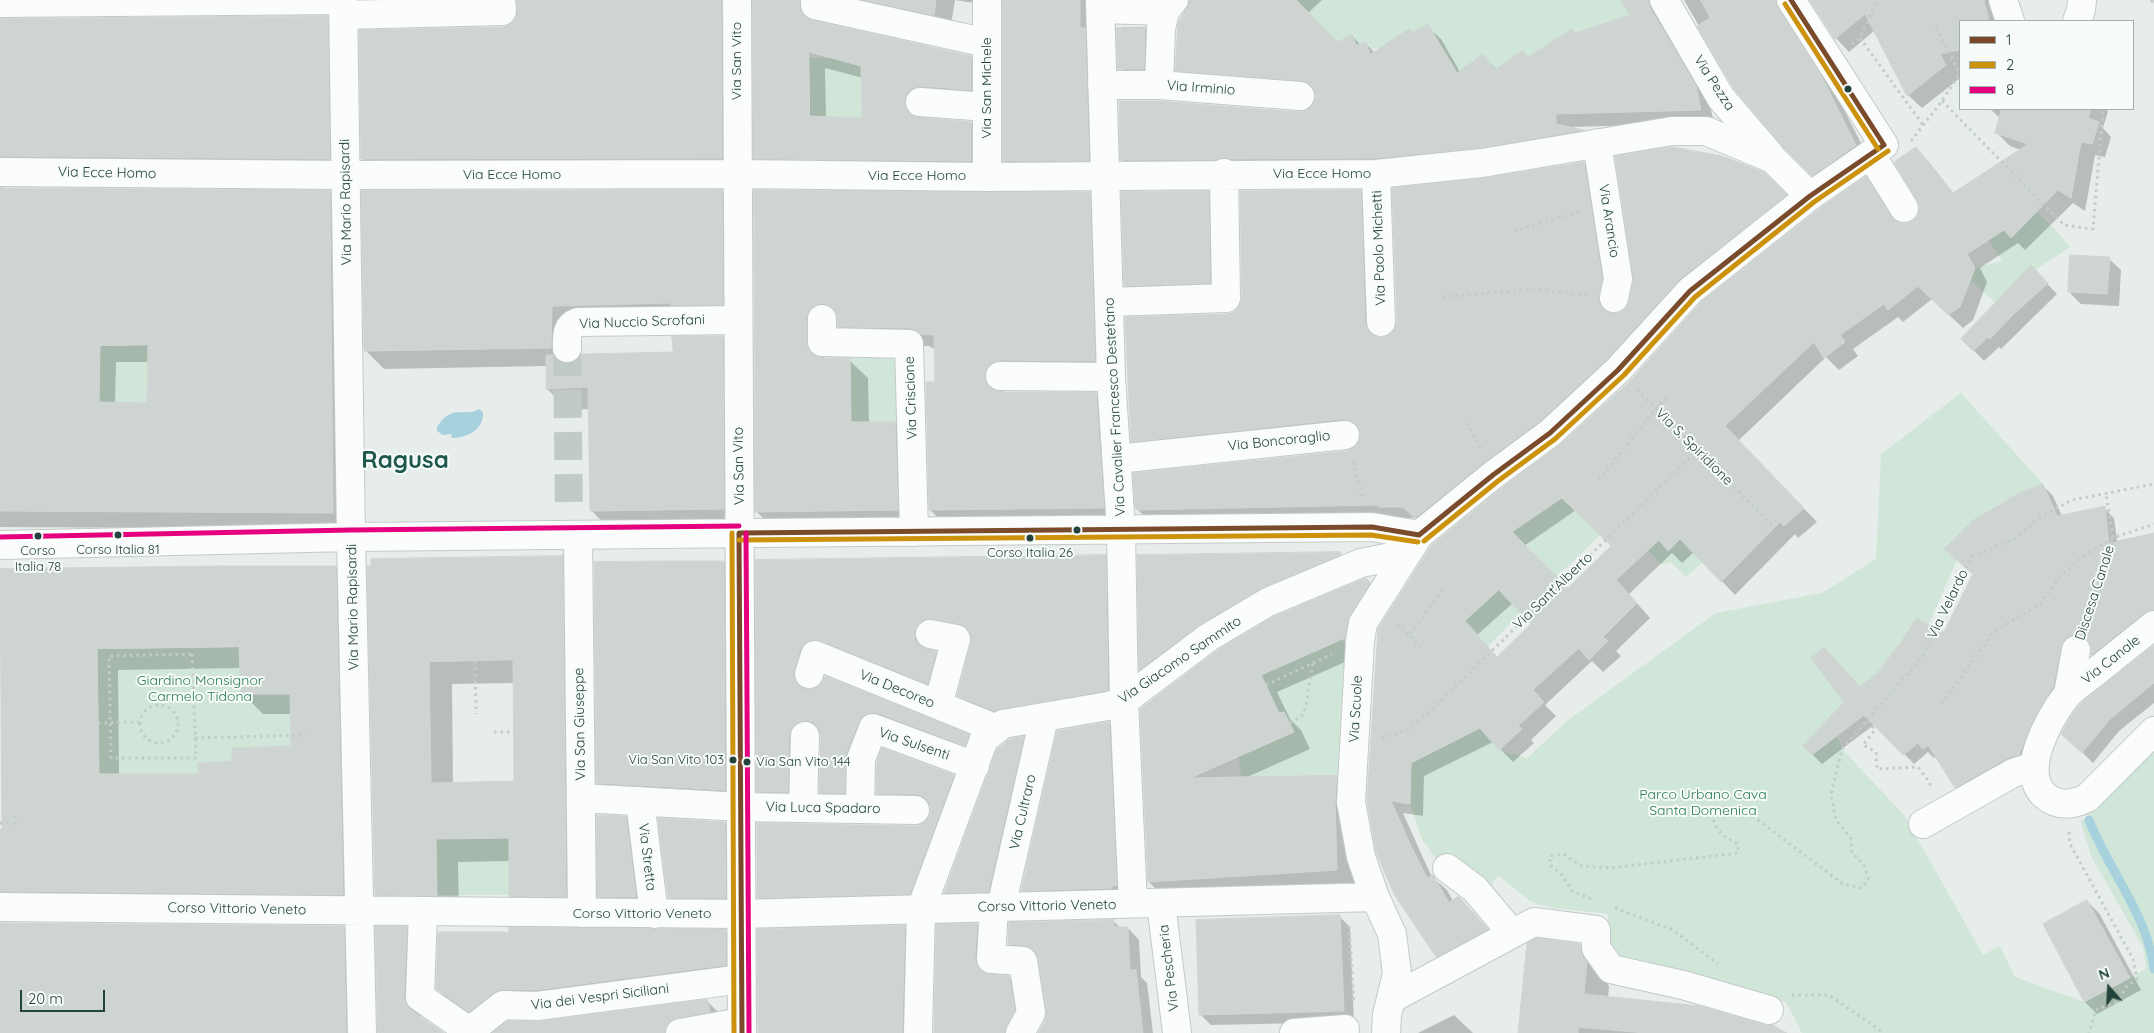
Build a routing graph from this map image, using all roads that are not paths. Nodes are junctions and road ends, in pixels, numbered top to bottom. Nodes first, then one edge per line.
1 (501, 0) edge
2 (736, 0) edge
3 (815, 0) edge
4 (987, 0) edge
5 (1664, 0) edge
6 (1790, 0) edge
7 (2003, 0) edge
8 (2082, 0) edge
9 (196, 1) edge
10 (243, 1) edge
11 (0, 3) edge
12 (344, 5) edge
13 (1100, 5) edge
14 (1170, 5) edge
15 (2010, 20) edge
16 (2076, 20) edge
17 (987, 43) junction
18 (1102, 85) junction
19 (1159, 85) junction
20 (1300, 96) dead end
21 (920, 102) dead end
22 (987, 107) junction
23 (1597, 143) junction
24 (1878, 150) junction
25 (1773, 159) junction
26 (0, 172) edge
27 (1224, 173) junction
28 (738, 174) junction
29 (1376, 174) junction
30 (345, 175) junction
31 (1104, 175) junction
32 (987, 176) junction
33 (1810, 196) junction
34 (1904, 208) dead end
35 (1614, 298) road end
36 (1110, 302) junction
37 (822, 319) dead end
38 (737, 320) junction
39 (1381, 322) dead end
40 (567, 348) tunnel mouth
41 (1000, 376) dead end
42 (1111, 377) junction
43 (1345, 434) road end
44 (1116, 459) junction
45 (572, 528) junction
46 (1120, 530) junction
47 (914, 532) junction
48 (739, 533) junction
49 (351, 537) junction
50 (0, 545) edge
51 (1412, 545) junction
52 (2154, 626) edge
53 (930, 634) dead end
54 (2076, 650) road end
55 (809, 674) dead end
56 (2068, 694) junction
57 (1124, 701) junction
58 (938, 705) junction
59 (1044, 718) junction
60 (997, 729) junction
61 (2154, 731) edge
62 (805, 736) dead end
63 (974, 766) junction
64 (2034, 766) junction
65 (581, 798) junction
66 (640, 801) junction
67 (741, 807) junction
68 (803, 808) junction
69 (860, 809) junction
70 (915, 810) dead end
71 (1929, 820) road end
72 (1447, 868) dead end
73 (1375, 897) junction
74 (1162, 902) junction
75 (1133, 903) junction
76 (0, 907) edge
77 (998, 907) junction
78 (920, 909) junction
79 (360, 910) junction
80 (423, 911) junction
81 (582, 914) junction
82 (654, 914) junction
83 (741, 914) junction
84 (1522, 927) junction
85 (742, 979) junction
86 (1391, 1000) junction
87 (1776, 1002) road end
88 (1350, 1019) road end
89 (742, 1027) edge
90 (468, 1032) edge
91 (362, 1033) edge
92 (680, 1033) edge
93 (918, 1033) edge
94 (1020, 1033) edge
95 (1177, 1033) edge
96 (1294, 1033) edge
97 (1386, 1033) edge

1 - 12 street
2 - 28 street, Via San Vito
3 - 17 street
4 - 17 street, Via San Michele
5 - 25 street, Via Pezza
6 - 24 street
7 - 15 street
8 - 16 street
9 - 10 street
9 - 11 street
10 - 12 street
12 - 30 street, Via Mario Rapisardi
13 - 14 street
13 - 18 street, Via Cavalier Francesco Destefano
14 - 19 street
17 - 22 street, Via San Michele
18 - 19 street, Via Irminio
18 - 31 street, Via Cavalier Francesco Destefano
19 - 20 street, Via Irminio
21 - 22 street
22 - 32 street, Via San Michele
23 - 25 street, Via Ecce Homo
23 - 29 street, Via Ecce Homo
23 - 35 street, Via Arancio
24 - 33 street
24 - 34 street
25 - 33 street, Via Ecce Homo
26 - 30 street, Via Ecce Homo
27 - 29 street, Via Ecce Homo
27 - 31 street, Via Ecce Homo
27 - 36 street
28 - 30 street, Via Ecce Homo
28 - 32 street, Via Ecce Homo
28 - 38 street, Via San Vito
29 - 39 street, Via Paolo Michetti
30 - 49 street, Via Mario Rapisardi
31 - 32 street, Via Ecce Homo
31 - 36 street, Via Cavalier Francesco Destefano
33 - 51 street
36 - 42 street, Via Cavalier Francesco Destefano
37 - 47 street, Via Criscione
38 - 40 street, Via Nuccio Scrofani
38 - 48 street, Via San Vito
41 - 42 street
42 - 44 street, Via Cavalier Francesco Destefano
43 - 44 street, Via Boncoraglio
44 - 46 street, Via Cavalier Francesco Destefano
45 - 48 street
45 - 49 street
45 - 65 street, Via San Giuseppe
46 - 47 street
46 - 51 street
46 - 57 street, Via Cavalier Francesco Destefano
47 - 48 street
48 - 67 street, Via San Vito
49 - 50 street
49 - 79 street, Via Mario Rapisardi
51 - 57 street, Via Giacomo Sammito
51 - 73 street, Via Scuole
52 - 56 street, Via Canale
53 - 58 street
54 - 56 street, Discesa Canale
55 - 58 street, Via Decoreo
56 - 64 street
57 - 59 street, Via Giacomo Sammito
57 - 75 street, Via Cavalier Francesco Destefano
58 - 60 street, Via Decoreo
59 - 60 street, Via Giacomo Sammito
59 - 77 street, Via Cultraro
60 - 63 street
61 - 64 street
62 - 68 street
63 - 69 street, Via Sulsenti
63 - 78 street
64 - 71 street
65 - 66 street, Via Luca Spadaro
65 - 81 street, Via San Giuseppe
66 - 67 street, Via Luca Spadaro
66 - 82 street, Via Stretta
67 - 68 street, Via Luca Spadaro
67 - 83 street, Via San Vito
68 - 69 street, Via Luca Spadaro
69 - 70 street, Via Luca Spadaro
72 - 84 street
73 - 74 street, Corso Vittorio Veneto
73 - 86 street, Via Scuole
74 - 75 street, Corso Vittorio Veneto
74 - 95 street, Via Pescheria
75 - 77 street, Corso Vittorio Veneto
76 - 79 street, Corso Vittorio Veneto
77 - 78 street, Corso Vittorio Veneto
77 - 94 street, Via Cultraro
78 - 83 street, Corso Vittorio Veneto
78 - 93 street
79 - 80 street, Corso Vittorio Veneto
79 - 91 street, Via Mario Rapisardi
80 - 81 street, Corso Vittorio Veneto
80 - 90 street
81 - 82 street, Corso Vittorio Veneto
82 - 83 street, Corso Vittorio Veneto
83 - 85 street, Via San Vito
84 - 86 street
84 - 87 street
85 - 89 street, Via San Vito
85 - 90 street, Via dei Vespri Siciliani
86 - 97 street, Via Scuole
88 - 96 street
89 - 92 street, Via San Vito

